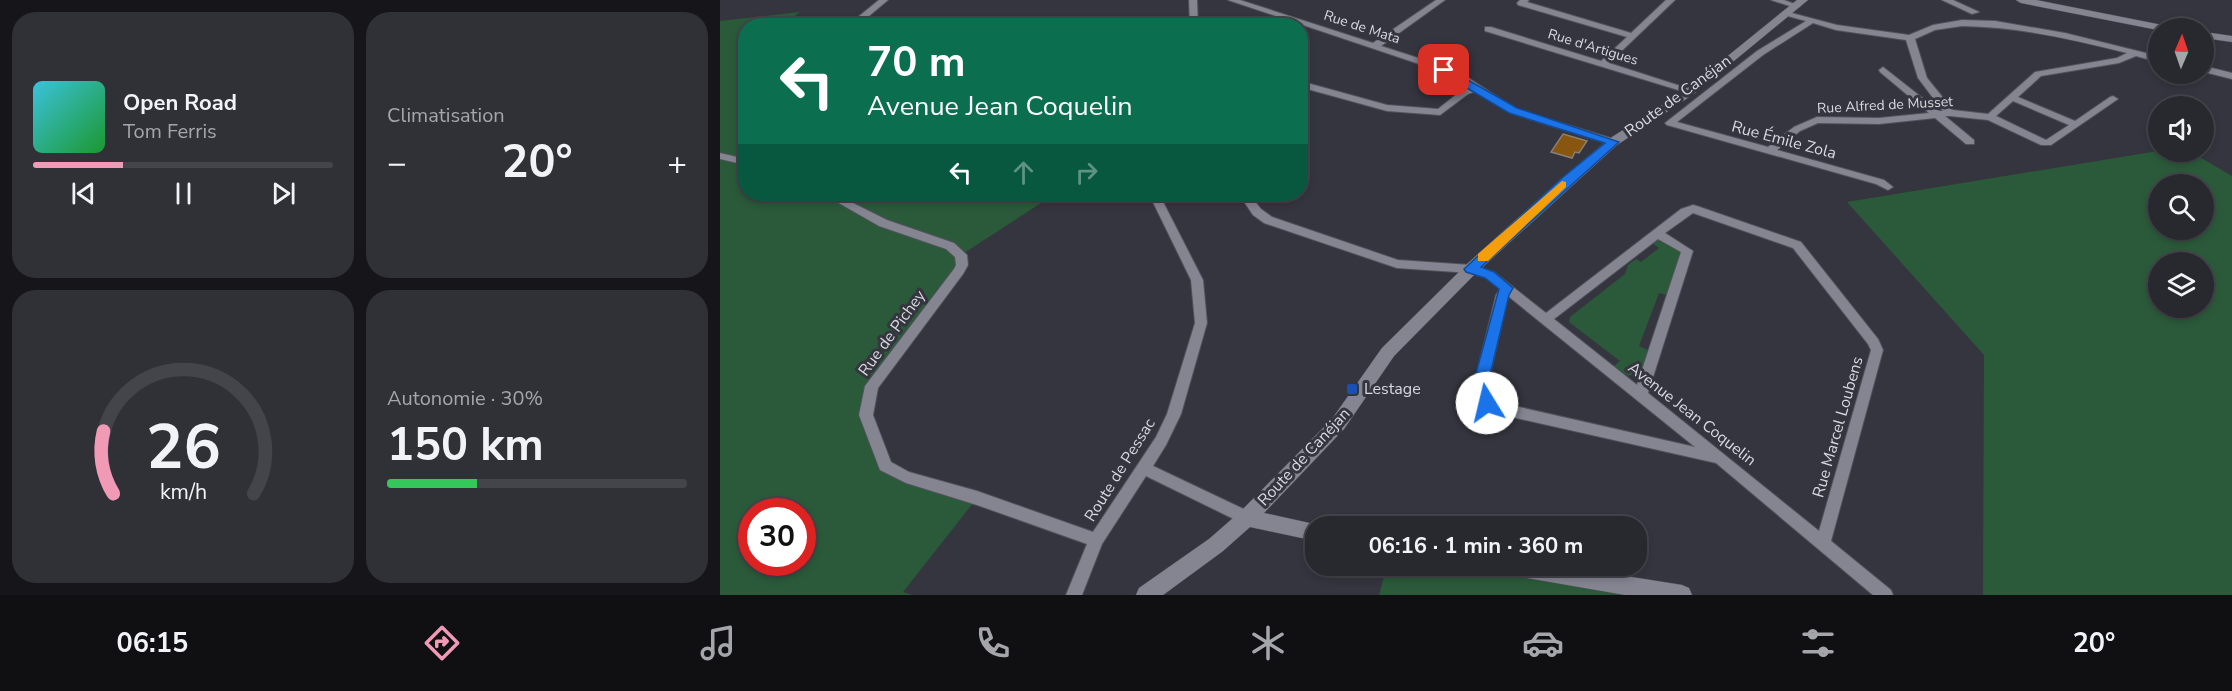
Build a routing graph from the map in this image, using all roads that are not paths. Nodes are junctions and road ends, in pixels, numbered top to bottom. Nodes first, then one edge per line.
1 (884, 0) edge
2 (1193, 0) edge
3 (1232, 0) edge
4 (1441, 0) edge
5 (1525, 0) edge
6 (1671, 0) edge
7 (1774, 0) edge
8 (1946, 0) edge
9 (2021, 0) edge
10 (1795, 6) edge
11 (1984, 12) junction
12 (861, 18) edge
13 (1194, 18) edge
14 (1290, 18) edge
15 (1810, 22) junction
16 (1308, 24) edge
17 (2148, 25) edge
18 (1488, 29) dead end
19 (1633, 36) junction
20 (2214, 36) edge
21 (1910, 38) junction
22 (2232, 39) edge
23 (1376, 45) junction
24 (2135, 52) junction
25 (2148, 56) edge
26 (1603, 64) junction
27 (1883, 70) dead end
28 (2214, 72) edge
29 (2232, 76) edge
30 (1308, 86) edge
31 (1476, 88) junction
32 (1691, 91) junction
33 (2011, 97) junction
34 (2113, 99) dead end
35 (1950, 113) junction
36 (1937, 114) junction
37 (1990, 117) junction
38 (2076, 125) junction
39 (1613, 142) junction
40 (1970, 142) dead end
41 (1769, 151) junction
42 (720, 156) edge
43 (738, 160) edge
44 (1888, 187) dead end
45 (841, 201) edge
46 (1158, 201) edge
47 (1250, 201) edge
48 (1657, 233) junction
49 (1471, 269) junction
50 (1506, 288) junction
51 (1545, 319) junction
52 (1640, 396) junction
53 (1720, 458) junction
54 (1143, 468) junction
55 (1247, 518) junction
56 (1305, 530) edge
57 (1096, 540) junction
58 (1822, 543) junction
59 (1569, 576) edge
60 (1074, 595) edge
61 (1146, 595) edge
62 (1682, 595) edge
63 (1885, 595) edge

1 - 12 street
2 - 13 street
3 - 14 street, Rue de Mata
4 - 23 street
5 - 19 street
6 - 19 street
7 - 10 street
8 - 11 street
9 - 17 street
10 - 15 street
10 - 32 street, Route de Canéjan
11 - 21 street
11 - 24 street
15 - 21 street
15 - 41 street, Rue Émile Zola
16 - 23 street, Rue de Mata
18 - 26 street, Rue d'Artigues
19 - 26 street
20 - 22 street
21 - 35 street
23 - 31 street, Rue de Mata
24 - 25 street
24 - 33 street
26 - 32 street, Rue d'Artigues
27 - 36 street
28 - 29 street
30 - 31 street
31 - 39 street, Rue de Mata
32 - 39 street, Route de Canéjan
33 - 37 street
33 - 38 street
34 - 38 street
35 - 36 street, Rue Alfred de Musset
35 - 37 street, Rue Alfred de Musset
36 - 40 street
36 - 41 street, Rue Alfred de Musset
37 - 38 street, Rue Alfred de Musset
39 - 49 street, Route de Canéjan
41 - 44 street, Rue Émile Zola
42 - 43 street
45 - 57 street, Rue de Pichey
46 - 54 street, Route de Pessac
47 - 49 street
48 - 51 street, Rue Marcel Loubens
48 - 52 street
48 - 58 street, Rue Marcel Loubens
49 - 50 street, Avenue Jean Coquelin
49 - 55 street, Route de Canéjan
50 - 51 street, Avenue Jean Coquelin
50 - 53 street
51 - 52 street, Avenue Jean Coquelin
52 - 53 street, Avenue Jean Coquelin
53 - 58 street, Avenue Jean Coquelin
54 - 55 street
54 - 57 street, Route de Pessac
55 - 56 street
55 - 61 street, Route de Canéjan
57 - 60 street, Route de Pessac
58 - 63 street, Avenue Jean Coquelin
59 - 62 street

